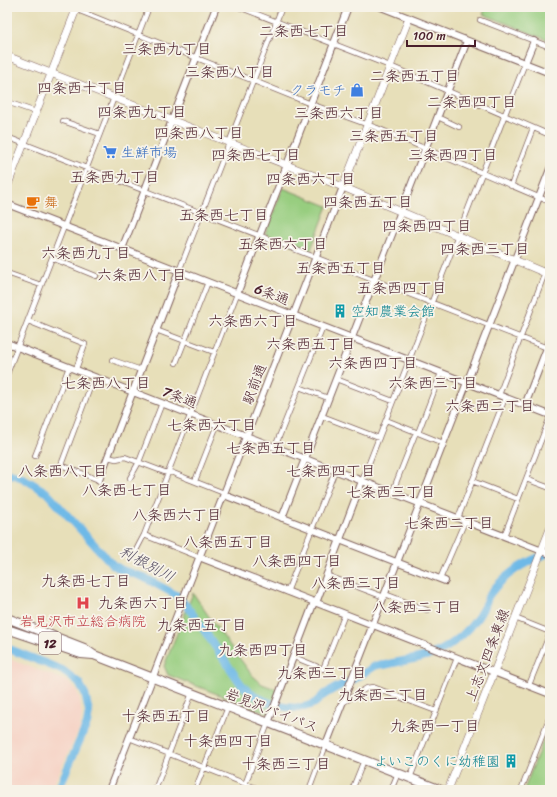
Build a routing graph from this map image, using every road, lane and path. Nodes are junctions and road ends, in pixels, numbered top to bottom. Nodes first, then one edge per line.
1 (149, 7) edge
2 (216, 7) edge
3 (239, 7) edge
4 (282, 7) edge
5 (348, 7) edge
6 (381, 7) edge
7 (74, 8) edge
8 (409, 18) junction
9 (480, 20) dead end
10 (276, 22) junction
11 (139, 34) junction
12 (468, 41) junction
13 (534, 41) junction
14 (333, 44) junction
15 (550, 47) edge
16 (7, 56) edge
17 (196, 57) junction
18 (525, 63) junction
19 (390, 66) junction
20 (51, 73) junction
21 (550, 73) edge
22 (253, 80) junction
23 (448, 91) junction
24 (114, 98) junction
25 (7, 102) edge
26 (311, 104) junction
27 (36, 112) junction
28 (504, 115) junction
29 (438, 117) junction
30 (172, 120) junction
31 (63, 121) dead end
32 (368, 125) junction
33 (459, 127) dead end
34 (533, 128) junction
35 (100, 134) junction
36 (550, 135) edge
37 (7, 137) edge
38 (229, 143) junction
39 (24, 144) junction
40 (426, 149) junction
41 (287, 165) junction
42 (87, 168) junction
43 (550, 169) edge
44 (482, 174) junction
45 (511, 186) junction
46 (7, 187) edge
47 (343, 188) junction
48 (144, 190) junction
49 (539, 198) junction
50 (550, 202) edge
51 (7, 204) edge
52 (401, 212) junction
53 (202, 213) junction
54 (65, 226) junction
55 (259, 235) junction
56 (458, 236) junction
57 (122, 249) junction
58 (550, 257) edge
59 (52, 258) junction
60 (315, 258) junction
61 (514, 261) junction
62 (179, 271) junction
63 (7, 273) edge
64 (547, 274) edge
65 (96, 276) dead end
66 (374, 280) junction
67 (208, 282) junction
68 (41, 286) junction
69 (237, 294) junction
70 (432, 303) junction
71 (293, 315) junction
72 (28, 321) junction
73 (490, 325) junction
74 (323, 327) junction
75 (156, 330) junction
76 (520, 337) junction
77 (352, 338) junction
78 (550, 340) edge
79 (185, 341) junction
80 (7, 343) edge
81 (18, 347) junction
82 (549, 348) edge
83 (214, 352) junction
84 (112, 360) dead end
85 (409, 360) junction
86 (176, 363) dead end
87 (69, 367) junction
88 (76, 369) junction
89 (140, 370) junction
90 (441, 373) junction
91 (7, 374) edge
92 (94, 377) junction
93 (336, 379) junction
94 (467, 383) junction
95 (299, 387) junction
96 (132, 392) junction
97 (502, 396) junction
98 (328, 398) junction
99 (394, 401) junction
100 (162, 403) junction
101 (525, 405) junction
102 (190, 414) junction
103 (322, 416) junction
104 (550, 416) edge
105 (386, 420) junction
106 (217, 425) junction
107 (417, 433) junction
108 (247, 436) junction
109 (379, 438) junction
110 (443, 443) junction
111 (275, 447) junction
112 (35, 456) dead end
113 (108, 457) junction
114 (305, 459) junction
115 (139, 462) junction
116 (335, 471) junction
117 (168, 472) junction
118 (130, 478) dead end
119 (526, 479) junction
120 (99, 480) joint
121 (196, 481) junction
122 (362, 481) junction
123 (472, 481) junction
124 (550, 488) edge
125 (392, 493) junction
126 (224, 494) junction
127 (518, 499) junction
128 (420, 504) junction
129 (282, 518) junction
130 (458, 518) junction
131 (465, 521) junction
132 (312, 529) junction
133 (550, 529) edge
134 (144, 535) junction
135 (504, 536) junction
136 (340, 540) junction
137 (543, 550) edge
138 (199, 557) junction
139 (132, 558) dead end
140 (397, 562) junction
141 (326, 575) junction
142 (443, 580) joint
143 (287, 592) junction
144 (384, 596) junction
145 (315, 603) junction
146 (427, 610) dead end
147 (345, 614) junction
148 (7, 618) edge
149 (515, 618) junction
150 (373, 624) junction
151 (7, 628) edge
152 (550, 632) edge
153 (94, 655) junction
154 (294, 657) junction
155 (457, 658) junction
156 (494, 672) junction
157 (154, 678) junction
158 (529, 685) junction
159 (192, 693) junction
160 (550, 694) edge
161 (345, 700) junction
162 (228, 707) junction
163 (436, 711) junction
164 (550, 716) edge
165 (268, 723) junction
166 (129, 738) junction
167 (326, 745) junction
168 (168, 754) junction
169 (364, 760) junction
170 (204, 768) junction
171 (398, 773) junction
172 (410, 778) junction
173 (246, 784) junction
174 (109, 790) edge
175 (155, 790) edge
176 (195, 790) edge
177 (243, 790) edge
178 (261, 790) edge
179 (308, 790) edge
180 (352, 790) edge
181 (391, 790) edge
182 (441, 790) edge
183 (448, 790) edge
184 (521, 790) edge

1 - 11 street
2 - 17 street
3 - 10 street
4 - 10 street
5 - 14 street
6 - 8 street
7 - 11 street
7 - 20 main road
8 - 12 street
8 - 19 main road
9 - 13 street
10 - 14 street
10 - 22 street
11 - 17 street
11 - 24 street
12 - 18 street
12 - 23 street
13 - 15 street
13 - 18 street
14 - 19 street
14 - 26 street
16 - 20 main road
17 - 22 street
17 - 30 street
18 - 21 street
18 - 28 street
19 - 23 street
19 - 32 main road
20 - 24 main road
20 - 27 main road
22 - 26 street
22 - 38 street
23 - 28 street
23 - 29 street
24 - 30 main road
24 - 35 street
25 - 27 street
26 - 32 street
26 - 41 street
27 - 39 main road
28 - 34 street
28 - 44 street
29 - 33 street
29 - 40 street
30 - 38 main road
30 - 48 street
31 - 35 street
32 - 40 street
32 - 47 main road
34 - 36 street
34 - 45 street
35 - 42 street
37 - 39 street
38 - 41 main road
38 - 53 street
39 - 42 street
39 - 46 main road
40 - 44 street
40 - 52 street
41 - 47 main road
41 - 55 street
42 - 48 street
42 - 54 street
43 - 49 street
44 - 45 street
44 - 56 street
45 - 49 street
47 - 52 main road
47 - 60 street, 駅前通
48 - 53 street
48 - 57 street
49 - 50 street
49 - 61 street
51 - 54 street, 6条通
52 - 56 main road
52 - 66 street
53 - 55 street
53 - 62 street
54 - 57 street, 6条通
54 - 59 street
55 - 60 street
55 - 69 street
56 - 61 main road
56 - 70 street
57 - 62 street, 6条通
58 - 64 street
59 - 65 street
59 - 68 street
60 - 66 street
60 - 71 street, 駅前通
61 - 64 main road
61 - 73 street
62 - 67 street, 6条通
62 - 75 street
63 - 68 street
64 - 76 street
66 - 70 street
66 - 77 street
67 - 69 street, 6条通
67 - 79 street
68 - 72 street
69 - 71 street, 6条通
69 - 83 street
70 - 73 street
70 - 85 street
71 - 74 street, 6条通
71 - 108 street, 駅前通
72 - 81 street
72 - 88 street
73 - 76 street
73 - 94 street
74 - 77 street, 6条通
74 - 95 street
75 - 79 street
75 - 89 street
76 - 82 street
76 - 97 street
77 - 85 street, 6条通
77 - 93 street
78 - 82 street
79 - 83 street
79 - 86 street
80 - 81 street, 7条通
81 - 87 street, 7条通
81 - 91 street
82 - 101 street
83 - 102 street
84 - 89 street
85 - 90 street, 6条通
85 - 99 street
87 - 88 street, 7条通
87 - 112 street
88 - 92 street, 7条通
89 - 96 street
90 - 94 street, 6条通
90 - 107 street
92 - 96 street, 7条通
92 - 120 street
93 - 98 street
93 - 99 street
94 - 97 street, 6条通
94 - 110 street
95 - 98 street
95 - 111 street
96 - 100 street, 7条通
96 - 113 street
97 - 101 street, 6条通
97 - 123 street
98 - 103 street
99 - 105 street
100 - 102 street, 7条通
100 - 115 street
101 - 104 street, 6条通
102 - 106 street, 7条通
102 - 117 street
103 - 109 street
103 - 114 street
104 - 119 street
105 - 107 street
105 - 109 street
106 - 108 street, 7条通
106 - 121 street
107 - 110 street
107 - 125 street
108 - 111 street, 7条通
108 - 126 street, 駅前通
109 - 122 street
110 - 128 street
111 - 114 street, 7条通
113 - 115 street
113 - 120 street
114 - 116 street, 7条通
114 - 129 street
115 - 117 street
115 - 118 street
116 - 122 street, 7条通
116 - 132 street
117 - 121 street
117 - 134 street
119 - 124 street
119 - 127 street
121 - 126 street
122 - 125 street, 7条通
122 - 136 street
123 - 127 street
123 - 130 street
125 - 128 street, 7条通
126 - 129 street
126 - 138 street, 駅前通
127 - 135 street
128 - 130 street, 7条通
128 - 140 street
129 - 132 street
130 - 131 street, 7条通
131 - 135 street, 7条通
131 - 142 street
132 - 136 street
132 - 143 street
133 - 137 main road, 上志文四条東線
134 - 138 street
134 - 139 street
135 - 137 street, 7条通
136 - 140 street
136 - 141 street
137 - 149 main road, 上志文四条東線
138 - 143 street
138 - 157 street, 駅前通
140 - 142 street
140 - 144 street
141 - 144 street
141 - 145 street
143 - 145 street
144 - 146 street
144 - 150 street
145 - 147 street
145 - 154 street
147 - 150 street
147 - 154 street
148 - 153 highway, 岩見沢バイパス / 12
149 - 152 street
149 - 156 main road, 上志文四条東線
150 - 155 street
150 - 161 street
151 - 153 highway, 岩見沢バイパス / 12
152 - 158 street
153 - 157 highway, 岩見沢バイパス / 12
154 - 165 street
155 - 156 street
155 - 163 street
156 - 158 street
156 - 183 main road, 上志文四条東線
157 - 159 highway, 岩見沢バイパス / 12
157 - 166 street, 駅前通
158 - 160 street
159 - 162 highway, 岩見沢バイパス / 12
159 - 168 street
161 - 163 street
161 - 167 street
162 - 165 highway, 岩見沢バイパス / 12
162 - 170 street
163 - 172 street
164 - 184 street
165 - 167 highway, 岩見沢バイパス / 12
165 - 173 street
166 - 168 street
166 - 174 street, 駅前通
167 - 169 highway, 岩見沢バイパス / 12
167 - 179 street
168 - 170 street
168 - 175 street
169 - 171 highway, 岩見沢バイパス / 12
169 - 180 street
170 - 173 street
170 - 176 street
171 - 172 highway, 岩見沢バイパス / 12
171 - 181 street
172 - 182 highway, 岩見沢バイパス / 12
173 - 177 street
173 - 178 street

